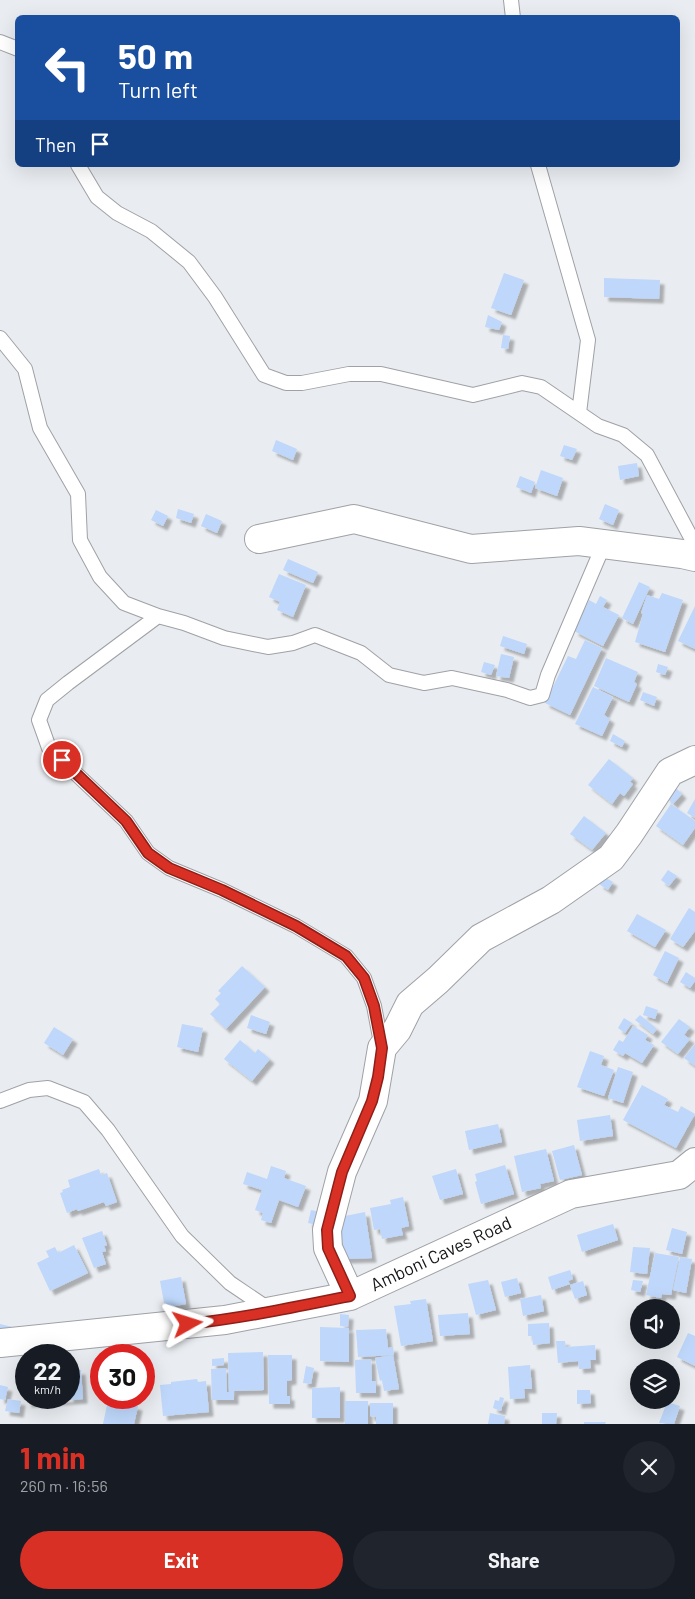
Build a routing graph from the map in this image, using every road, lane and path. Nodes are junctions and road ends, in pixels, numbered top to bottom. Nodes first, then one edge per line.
1 (511, 0) edge
2 (512, 15) edge
3 (0, 42) edge
4 (15, 48) edge
5 (79, 167) edge
6 (539, 167) edge
7 (0, 338) edge
8 (579, 413) junction
9 (259, 539) dead end
10 (604, 544) junction
11 (695, 545) edge
12 (695, 557) edge
13 (158, 616) junction
14 (695, 760) edge
15 (382, 1048) junction
16 (0, 1101) edge
17 (690, 1174) edge
18 (350, 1296) junction
19 (273, 1312) junction
20 (0, 1343) edge

1 - 2 lane
3 - 4 lane
5 - 8 lane
6 - 8 lane
7 - 13 lane
8 - 11 lane
9 - 10 street
10 - 12 street
10 - 13 lane
13 - 15 lane
14 - 15 street
15 - 18 street
16 - 19 lane
17 - 18 street, Amboni Caves Road
18 - 19 street, Amboni Caves Road
19 - 20 street, Amboni Caves Road

